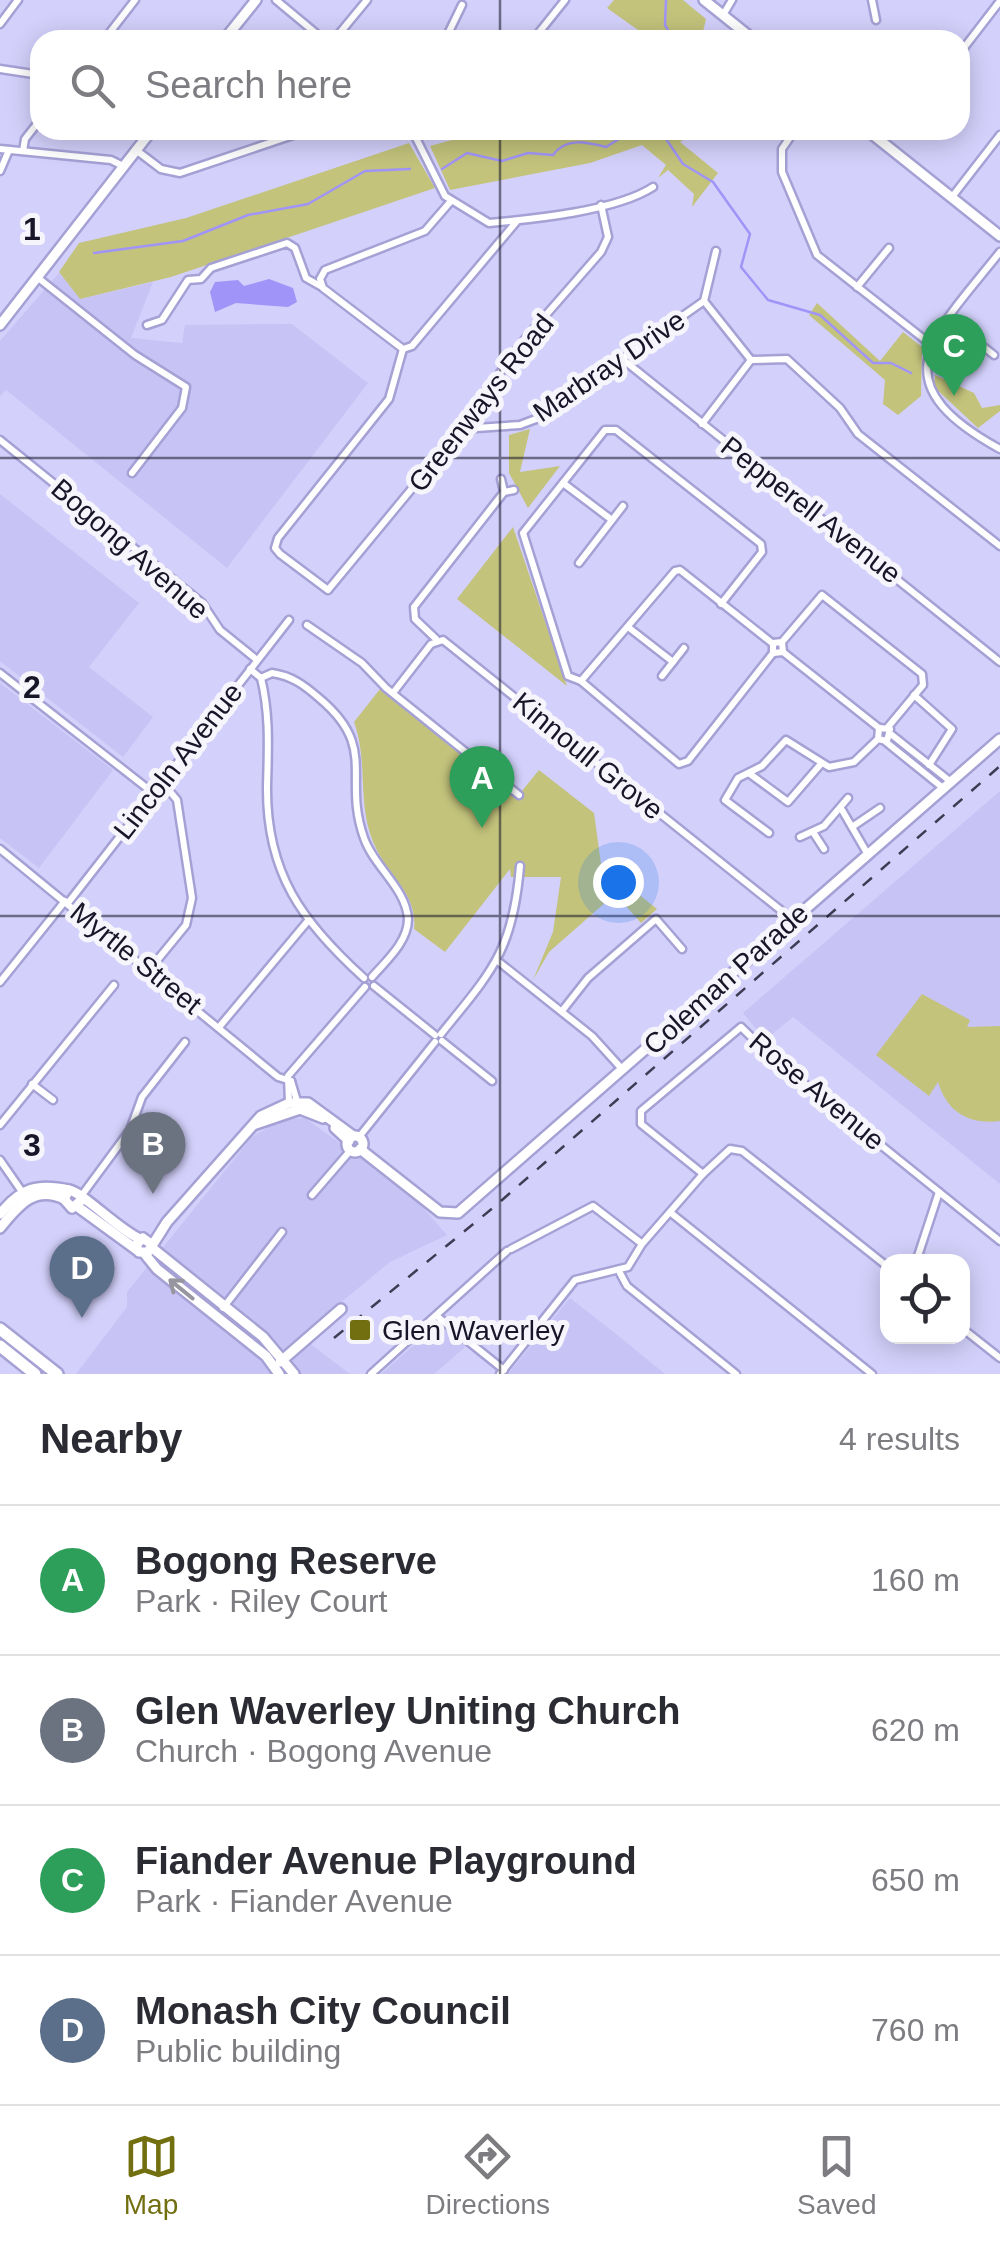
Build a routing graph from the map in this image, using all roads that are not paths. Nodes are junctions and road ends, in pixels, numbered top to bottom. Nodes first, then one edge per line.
1 (18, 0) edge
2 (135, 0) edge
3 (256, 0) edge
4 (276, 0) edge
5 (368, 0) edge
6 (565, 0) edge
7 (704, 0) edge
8 (732, 0) edge
9 (872, 0) edge
10 (1000, 1) edge
11 (462, 5) dead end
12 (722, 15) junction
13 (876, 20) dead end
14 (0, 24) edge
15 (112, 30) edge
16 (232, 30) edge
17 (312, 30) edge
18 (342, 30) edge
19 (449, 30) edge
20 (541, 30) edge
21 (741, 30) edge
22 (970, 40) edge
23 (0, 69) edge
24 (30, 74) edge
25 (30, 133) edge
26 (1000, 135) edge
27 (144, 140) edge
28 (271, 140) edge
29 (417, 140) edge
30 (788, 140) edge
31 (880, 140) edge
32 (5, 149) edge
33 (136, 150) junction
34 (22, 152) junction
35 (123, 166) junction
36 (0, 172) edge
37 (653, 187) dead end
38 (952, 198) junction
39 (451, 201) junction
40 (602, 204) junction
41 (517, 221) junction
42 (1000, 236) edge
43 (888, 248) dead end
44 (716, 250) dead end
45 (1000, 252) edge
46 (37, 277) junction
47 (858, 287) junction
48 (323, 288) junction
49 (704, 301) junction
50 (948, 319) junction
51 (147, 324) dead end
52 (0, 325) edge
53 (929, 343) junction
54 (403, 348) junction
55 (994, 356) dead end
56 (621, 358) junction
57 (751, 360) junction
58 (463, 420) junction
59 (702, 424) junction
60 (0, 440) edge
61 (1000, 448) edge
62 (132, 473) dead end
63 (501, 479) dead end
64 (562, 483) junction
65 (514, 490) dead end
66 (504, 492) junction
67 (622, 506) dead end
68 (612, 520) junction
69 (1000, 546) edge
70 (580, 563) dead end
71 (722, 604) junction
72 (289, 620) dead end
73 (307, 625) dead end
74 (628, 626) junction
75 (436, 639) junction
76 (782, 642) junction
77 (772, 643) junction
78 (684, 648) dead end
79 (783, 652) junction
80 (773, 653) junction
81 (257, 660) junction
82 (673, 662) junction
83 (1000, 662) edge
84 (250, 669) junction
85 (0, 673) edge
86 (662, 676) dead end
87 (261, 678) junction
88 (581, 681) junction
89 (393, 693) junction
90 (914, 695) junction
91 (879, 728) junction
92 (890, 731) junction
93 (882, 740) junction
94 (1000, 740) edge
95 (820, 765) junction
96 (928, 765) junction
97 (750, 774) junction
98 (162, 781) junction
99 (947, 785) junction
100 (152, 792) junction
101 (519, 794) dead end
102 (848, 798) dead end
103 (880, 808) dead end
104 (842, 810) junction
105 (852, 827) junction
106 (813, 832) junction
107 (770, 833) dead end
108 (800, 837) dead end
109 (0, 849) edge
110 (824, 850) dead end
111 (868, 853) junction
112 (520, 866) dead end
113 (66, 902) junction
114 (792, 920) junction
115 (307, 922) junction
116 (682, 949) dead end
117 (500, 962) junction
118 (150, 969) junction
119 (0, 982) edge
120 (369, 982) junction
121 (114, 985) dead end
122 (562, 1011) junction
123 (220, 1026) junction
124 (438, 1038) junction
125 (186, 1042) dead end
126 (623, 1070) junction
127 (290, 1078) junction
128 (492, 1080) dead end
129 (32, 1084) junction
130 (54, 1100) dead end
131 (290, 1105) junction
132 (0, 1125) edge
133 (354, 1143) junction
134 (0, 1160) edge
135 (703, 1174) junction
136 (939, 1192) junction
137 (312, 1195) dead end
138 (24, 1196) junction
139 (75, 1197) junction
140 (672, 1213) junction
141 (0, 1214) edge
142 (0, 1228) edge
143 (282, 1232) dead end
144 (1000, 1240) edge
145 (642, 1244) junction
146 (145, 1245) junction
147 (919, 1254) edge
148 (880, 1261) edge
149 (620, 1273) junction
150 (224, 1306) junction
151 (341, 1309) dead end
152 (216, 1317) junction
153 (438, 1317) junction
154 (0, 1330) edge
155 (970, 1334) edge
156 (267, 1342) junction
157 (0, 1346) edge
158 (260, 1351) junction
159 (1000, 1358) edge
160 (276, 1369) edge
161 (502, 1372) edge
162 (36, 1374) edge
163 (57, 1374) edge
164 (294, 1374) edge
165 (371, 1374) edge
166 (736, 1374) edge
167 (872, 1374) edge

1 - 14 street
2 - 15 street
3 - 16 street
4 - 17 street
5 - 18 street
6 - 20 street
7 - 12 street
8 - 12 street
9 - 13 street
10 - 22 street
11 - 19 street
12 - 21 street
23 - 24 street
25 - 34 street
26 - 38 street
27 - 33 street
28 - 33 street
29 - 39 street
30 - 47 street
31 - 38 street
32 - 34 street
32 - 36 street
33 - 35 street
34 - 35 street
35 - 46 street
37 - 40 street
38 - 42 street
39 - 41 street
39 - 48 street
40 - 41 street
40 - 58 street, Greenways Road
41 - 54 street
43 - 47 street
44 - 49 street, Marbray Drive
45 - 50 street
46 - 52 street
46 - 62 street
47 - 53 street
48 - 51 street
48 - 54 street
49 - 56 street, Marbray Drive
49 - 57 street
50 - 53 street
50 - 55 street
53 - 61 street
54 - 58 street, Greenways Road
56 - 58 street, Marbray Drive
56 - 59 street, Pepperell Avenue
57 - 59 street
57 - 69 street
59 - 83 street, Pepperell Avenue
60 - 81 street, Bogong Avenue
63 - 66 street
64 - 68 street
64 - 71 street
64 - 88 street
65 - 66 street
66 - 75 street
67 - 68 street
68 - 70 street
71 - 74 street
71 - 77 street
72 - 81 street, Lincoln Avenue
73 - 89 street
74 - 82 street
74 - 88 street
75 - 89 street
75 - 114 street, Kinnoull Grove
76 - 77 street
76 - 79 street
76 - 90 street
77 - 80 street
78 - 82 street
79 - 80 street
79 - 91 street
80 - 88 street
81 - 84 street, Lincoln Avenue
82 - 86 street
84 - 87 street
84 - 98 street, Lincoln Avenue
85 - 100 street
87 - 115 street
87 - 120 street
89 - 101 street
90 - 92 street
90 - 96 street
91 - 92 street
91 - 93 street
92 - 93 street
92 - 96 street
93 - 95 street
93 - 99 street
94 - 99 street, Coleman Parade
95 - 97 street
95 - 97 street
96 - 99 street
97 - 107 street
98 - 100 street, Lincoln Avenue
98 - 118 street
99 - 111 street, Coleman Parade
100 - 113 street, Lincoln Avenue
102 - 104 street
103 - 105 street
104 - 105 street
104 - 106 street
105 - 111 street
106 - 108 street
106 - 110 street
109 - 113 street, Myrtle Street
111 - 114 street, Coleman Parade
112 - 117 street
113 - 118 street, Myrtle Street
113 - 119 street, Lincoln Avenue
114 - 126 street, Coleman Parade
115 - 120 street
115 - 123 street
116 - 122 street
117 - 122 street
117 - 124 street
118 - 123 street, Myrtle Street
120 - 124 street
120 - 127 street
121 - 129 street
122 - 126 street
123 - 127 street, Myrtle Street
124 - 128 street
124 - 133 street
125 - 139 street
126 - 133 street, Coleman Parade
127 - 131 street
129 - 130 street
129 - 132 street
131 - 133 street
131 - 133 street
131 - 146 street
133 - 137 street
134 - 138 street
135 - 136 street, Rose Avenue
135 - 140 street
135 - 148 street
136 - 144 street, Rose Avenue
136 - 147 street
138 - 139 street
138 - 141 street
138 - 142 street
139 - 146 street
140 - 145 street
140 - 167 street
143 - 150 street
145 - 149 street
145 - 153 street
146 - 150 street
152 -> 146 street
149 - 161 street
149 - 166 street
150 - 152 street
150 - 156 street
151 - 160 street
152 - 158 street
153 - 161 street
153 - 165 street
154 - 163 highway
155 - 159 street
156 - 158 street
156 - 160 street
157 - 162 highway
158 - 160 street
160 - 164 street

